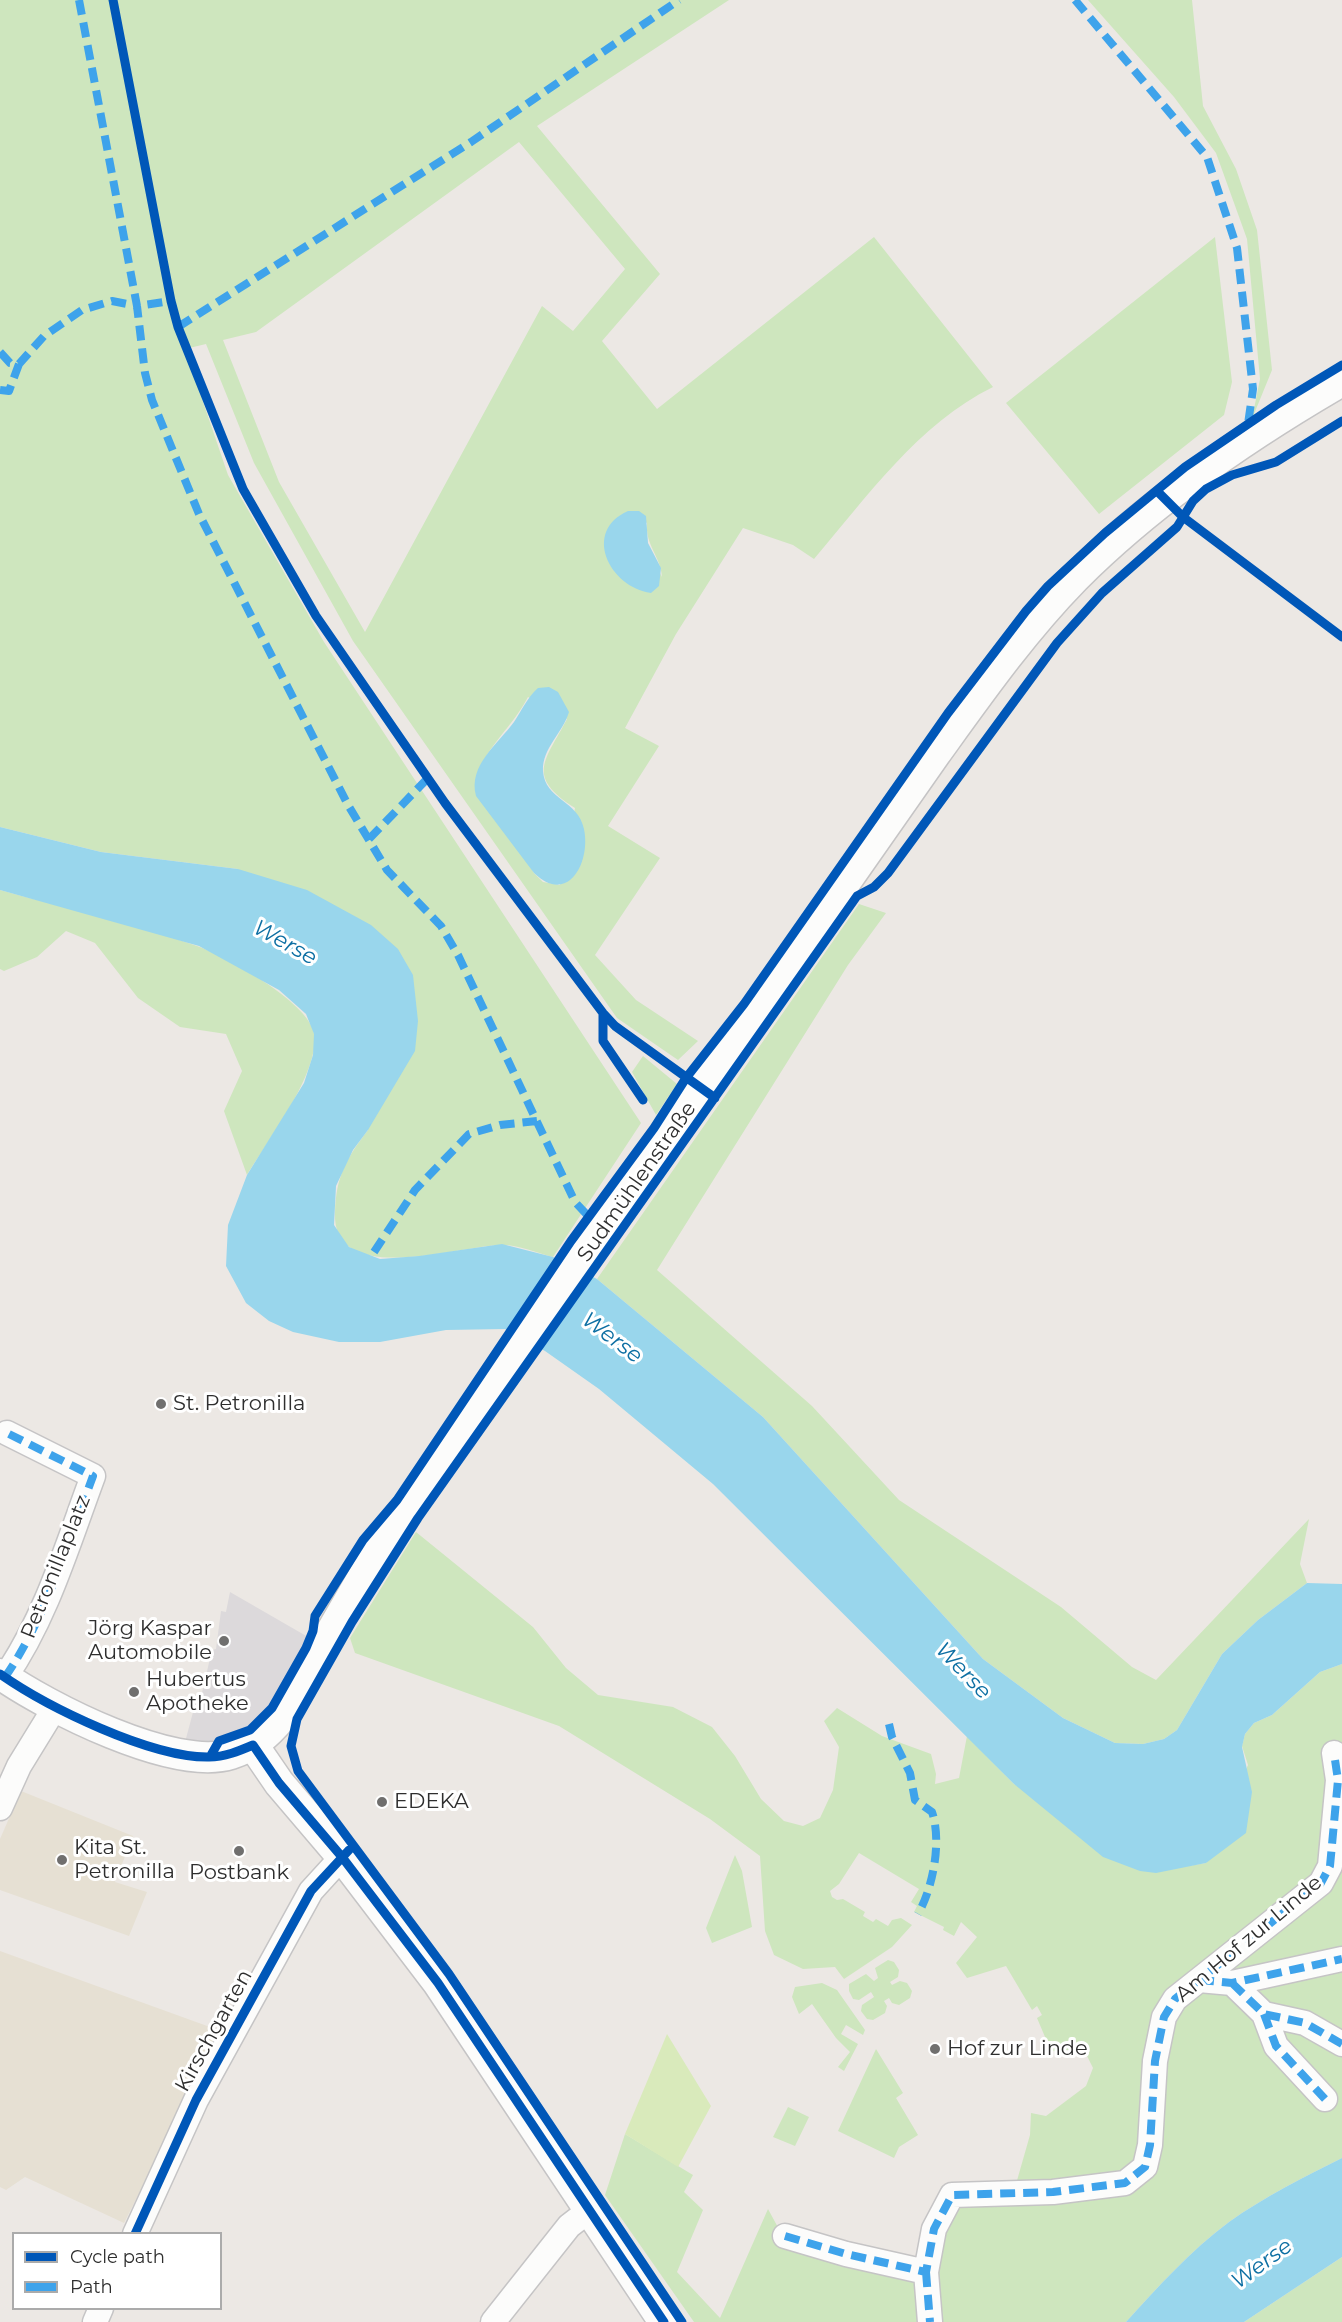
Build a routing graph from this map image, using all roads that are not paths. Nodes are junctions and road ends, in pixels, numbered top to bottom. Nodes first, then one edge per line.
1 (1342, 381) edge
2 (7, 1433) dead end
3 (2, 1676) edge
4 (54, 1709) junction
5 (253, 1745) junction
6 (1334, 1753) dead end
7 (0, 1808) edge
8 (342, 1857) junction
9 (1342, 1959) edge
10 (1199, 1980) junction
11 (1232, 1983) junction
12 (1264, 2014) junction
13 (1342, 2044) edge
14 (1325, 2099) dead end
15 (591, 2209) junction
16 (136, 2232) edge
17 (785, 2236) dead end
18 (926, 2272) junction
19 (493, 2322) edge
20 (664, 2322) edge
21 (930, 2322) edge

1 - 5 street, Sudmühlenstraße
2 - 3 street, Petronillaplatz
3 - 4 street
4 - 5 street
4 - 7 street
5 - 8 street
6 - 10 street, Am Hof zur Linde
8 - 15 street
8 - 16 street, Kirschgarten
9 - 11 street
10 - 11 street
10 - 18 street, Am Hof zur Linde
11 - 12 street
12 - 13 street
12 - 14 street
15 - 19 street
15 - 20 street
17 - 18 street
18 - 21 street, Am Hof zur Linde

